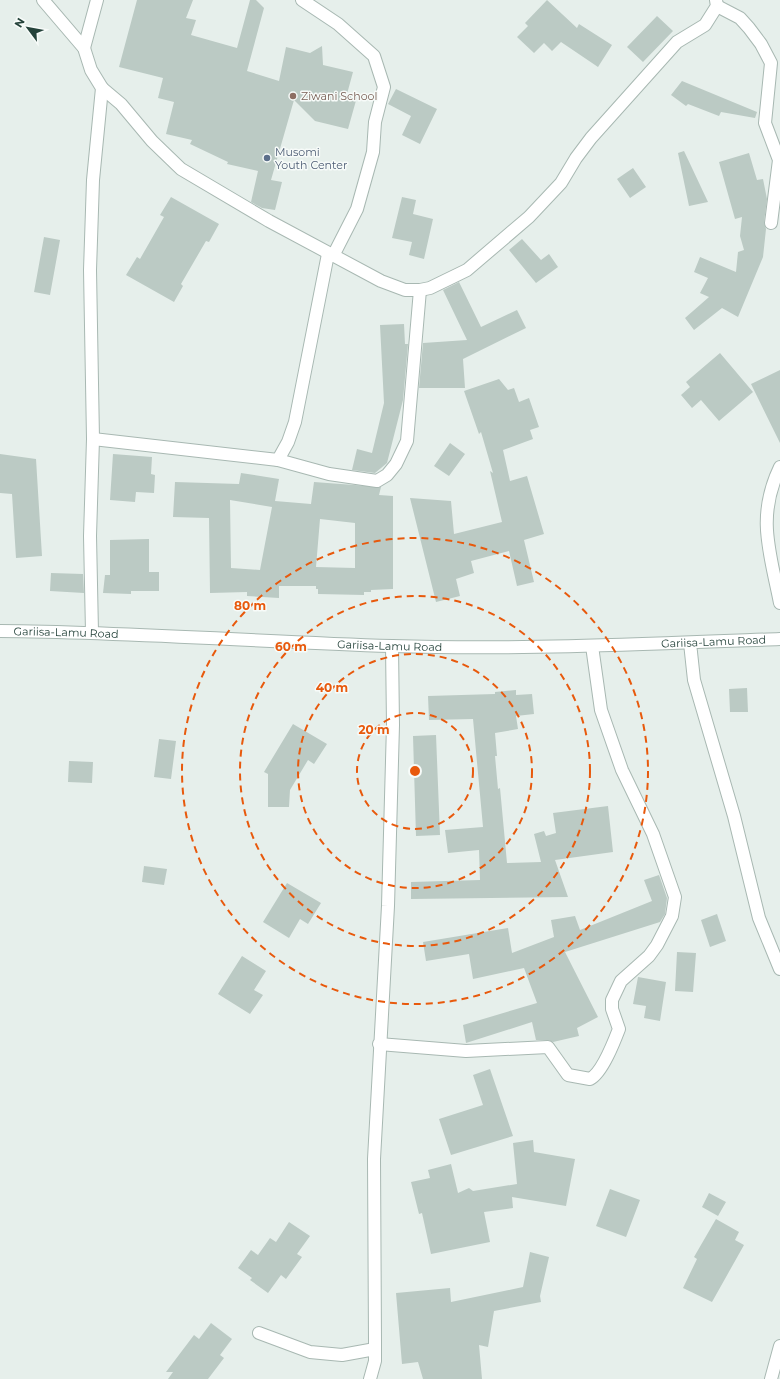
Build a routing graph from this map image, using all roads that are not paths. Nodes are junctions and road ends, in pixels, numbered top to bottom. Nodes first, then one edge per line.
1 (43, 0) edge
2 (97, 0) edge
3 (302, 0) edge
4 (717, 3) edge
5 (84, 48) junction
6 (102, 88) junction
7 (771, 223) dead end
8 (331, 255) junction
9 (420, 290) junction
10 (93, 439) junction
11 (278, 460) junction
12 (780, 467) edge
13 (780, 603) edge
14 (0, 631) edge
15 (92, 632) junction
16 (780, 639) edge
17 (690, 643) junction
18 (392, 646) junction
19 (592, 646) junction
20 (780, 969) edge
21 (379, 1044) junction
22 (259, 1333) dead end
23 (780, 1346) edge
24 (375, 1349) junction
25 (370, 1379) edge
26 (770, 1379) edge

1 - 5 street
2 - 5 street
3 - 8 street
4 - 7 street
4 - 9 street
5 - 6 street
6 - 8 street
6 - 10 street
8 - 9 street
8 - 11 street
9 - 11 street
10 - 11 street
10 - 15 street
12 - 13 street
14 - 15 street, Gariisa-Lamu Road
15 - 18 street, Gariisa-Lamu Road
16 - 17 street, Gariisa-Lamu Road
17 - 19 street, Gariisa-Lamu Road
17 - 20 street
18 - 19 street, Gariisa-Lamu Road
18 - 21 street
19 - 21 street
21 - 24 street
22 - 24 street
23 - 26 street
24 - 25 street

